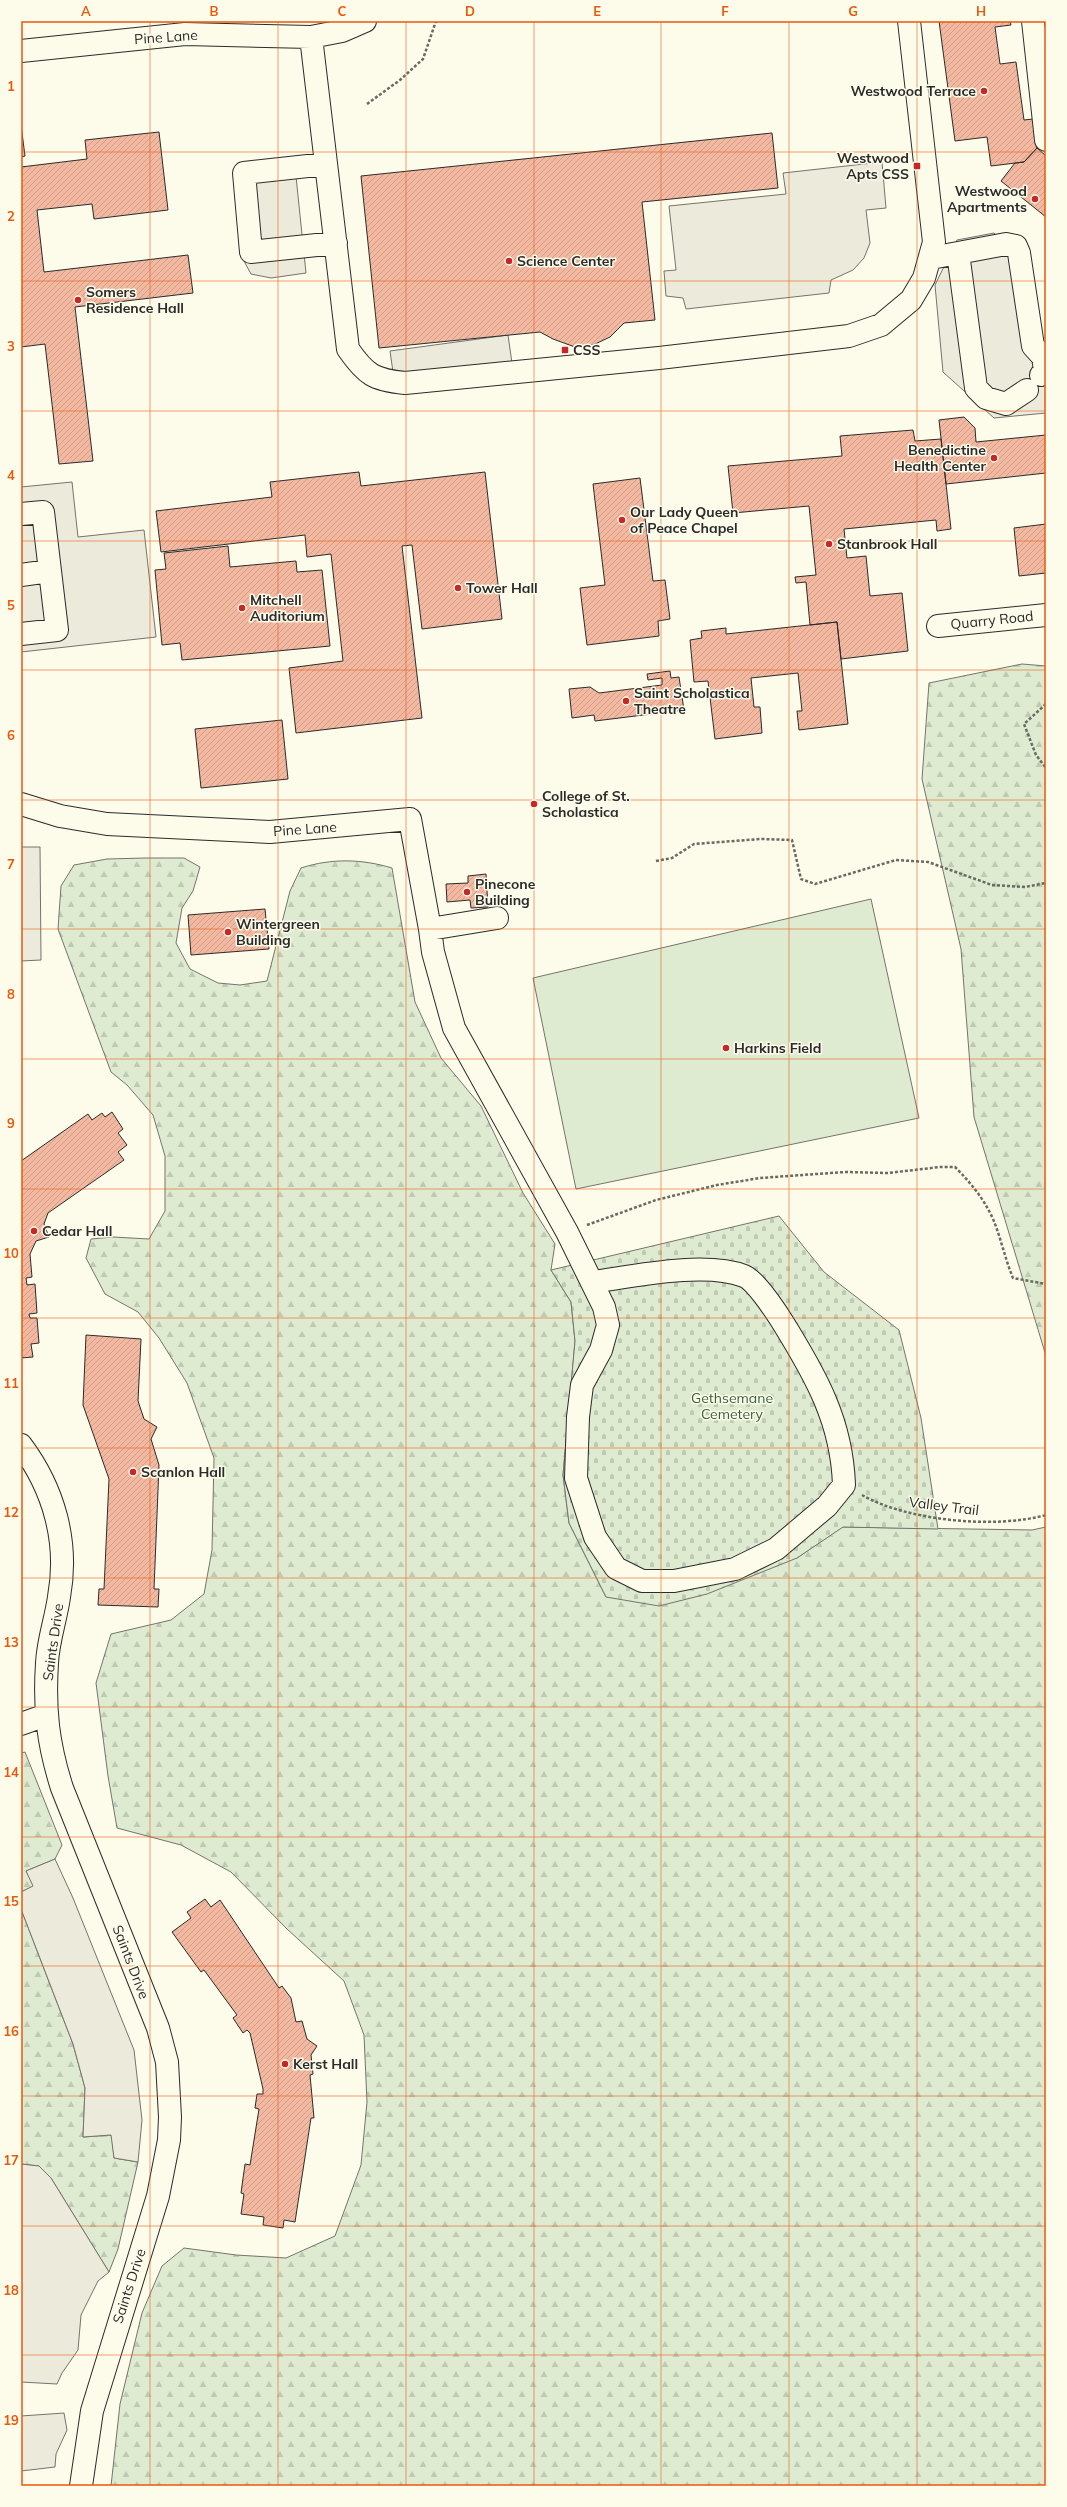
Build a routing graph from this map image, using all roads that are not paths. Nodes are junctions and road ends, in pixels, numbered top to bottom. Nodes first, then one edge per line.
1 (365, 21) edge
2 (909, 21) edge
3 (1033, 21) edge
4 (183, 27) edge
5 (311, 37) junction
6 (21, 51) edge
7 (1043, 98) edge
8 (1046, 140) edge
9 (326, 164) junction
10 (336, 243) junction
11 (958, 253) junction
12 (931, 258) junction
13 (21, 514) edge
14 (49, 571) junction
15 (21, 575) edge
16 (1046, 615) edge
17 (938, 626) dead end
18 (21, 634) edge
19 (21, 804) edge
20 (497, 918) dead end
21 (430, 930) junction
22 (593, 1282) junction
23 (21, 1445) edge
24 (46, 1715) junction
25 (21, 1724) edge
26 (81, 2486) edge

1 - 5 lane, Pine Lane
2 - 12 lane
3 - 7 lane
4 - 5 lane, Pine Lane
4 - 6 lane, Pine Lane
5 - 9 lane
7 - 8 lane
9 - 10 lane
9 - 10 lane
10 - 12 lane
11 - 11 lane
11 - 12 lane
13 - 14 lane
14 - 15 lane
14 - 18 lane
16 - 17 lane, Quarry Road
19 - 21 lane, Pine Lane
20 - 21 lane
21 - 22 lane
22 - 22 lane
23 - 24 lane, Saints Drive
24 - 25 lane
24 - 26 lane, Saints Drive

